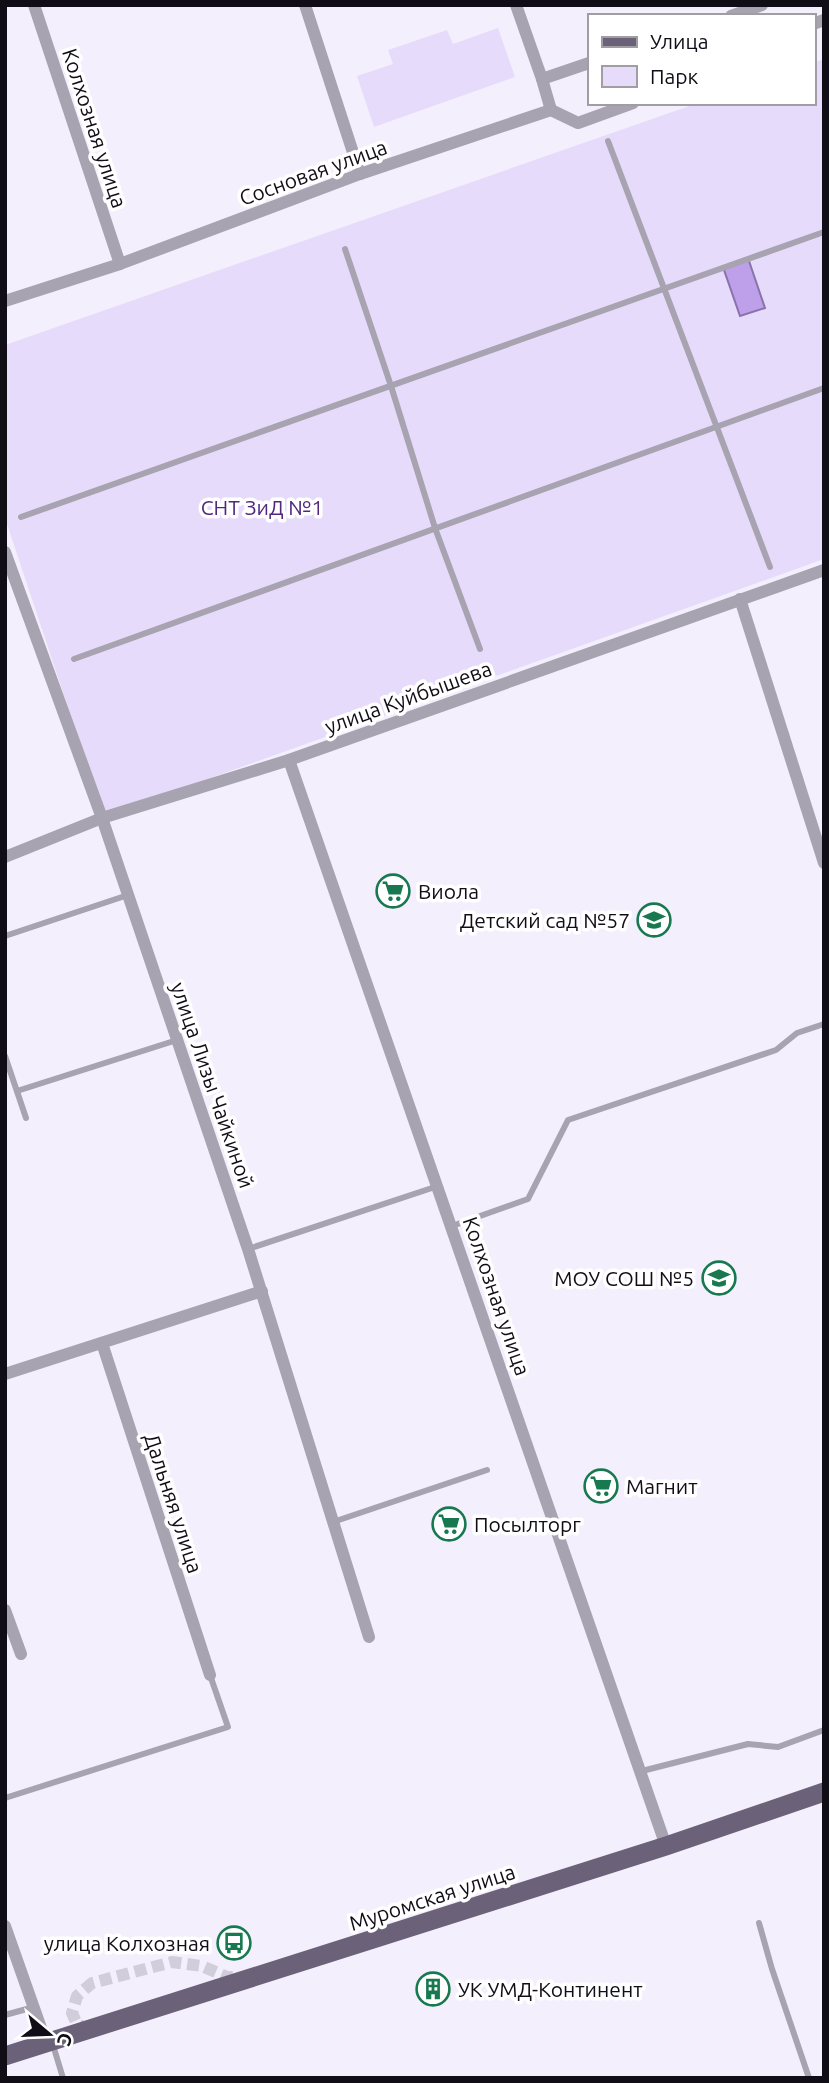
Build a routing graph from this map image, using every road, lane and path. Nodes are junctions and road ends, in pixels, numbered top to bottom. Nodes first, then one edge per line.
1 (34, 5) edge
2 (304, 5) edge
3 (516, 5) edge
4 (762, 5) edge
5 (737, 14) edge
6 (588, 63) edge
7 (542, 79) junction
8 (628, 105) edge
9 (551, 110) junction
10 (608, 141) dead end
11 (360, 174) junction
12 (824, 232) edge
13 (345, 249) dead end
14 (120, 264) junction
15 (664, 288) junction
16 (5, 301) edge
17 (391, 386) junction
18 (824, 388) edge
19 (717, 427) junction
20 (21, 517) dead end
21 (435, 528) junction
22 (5, 552) edge
23 (770, 567) dead end
24 (824, 570) edge
25 (740, 599) junction
26 (480, 649) dead end
27 (74, 659) dead end
28 (289, 760) junction
29 (102, 818) junction
30 (5, 857) edge
31 (824, 863) edge
32 (128, 895) junction
33 (5, 936) edge
34 (824, 1024) edge
35 (177, 1040) junction
36 (5, 1056) edge
37 (17, 1091) junction
38 (26, 1118) dead end
39 (438, 1186) junction
40 (452, 1226) junction
41 (248, 1248) junction
42 (262, 1291) junction
43 (102, 1343) junction
44 (5, 1374) edge
45 (487, 1470) dead end
46 (333, 1522) junction
47 (5, 1610) edge
48 (369, 1637) dead end
49 (21, 1654) dead end
50 (210, 1675) joint
51 (824, 1730) edge
52 (642, 1771) junction
53 (824, 1792) edge
54 (5, 1798) edge
55 (666, 1846) junction
56 (759, 1923) dead end
57 (5, 1926) edge
58 (33, 2007) junction
59 (5, 2015) edge
60 (50, 2044) junction
61 (5, 2056) edge
62 (63, 2078) edge
63 (809, 2078) edge

1 - 14 street, Колхозная улица
2 - 11 street
3 - 7 street
4 - 5 street
6 - 7 street
7 - 9 street
8 - 9 street
9 - 11 street, Сосновая улица
10 - 15 lane
11 - 14 street, Сосновая улица
12 - 15 lane
13 - 17 lane
14 - 16 street, Сосновая улица
15 - 17 lane
15 - 19 lane
17 - 20 lane
17 - 21 lane
18 - 19 lane
19 - 21 lane
19 - 23 lane
21 - 26 lane
21 - 27 lane
22 - 29 street, улица Лизы Чайкиной
24 - 25 street, улица Куйбышева
25 - 28 street, улица Куйбышева
25 - 31 street
28 - 29 street, улица Куйбышева
28 - 39 street, Колхозная улица
29 - 30 street, улица Куйбышева
29 - 32 street, улица Лизы Чайкиной
32 - 33 lane
32 - 35 street, улица Лизы Чайкиной
34 - 40 lane
35 - 37 lane
35 - 41 street, улица Лизы Чайкиной
36 - 37 lane
37 - 38 lane
39 - 40 street, Колхозная улица
39 - 41 lane
40 - 52 street, Колхозная улица
41 - 42 street, улица Лизы Чайкиной
42 - 43 street
42 - 46 street, улица Лизы Чайкиной
43 - 44 street
43 - 50 street, Дальняя улица
45 - 46 lane
46 - 48 street, улица Лизы Чайкиной
47 - 49 street
50 - 54 lane
51 - 52 lane
52 - 55 street, Колхозная улица
53 - 55 main road, Муромская улица
55 - 60 main road, Муромская улица
56 - 63 lane
57 - 58 street
58 - 59 lane
58 - 60 street
60 - 61 main road, Муромская улица
60 - 62 lane

